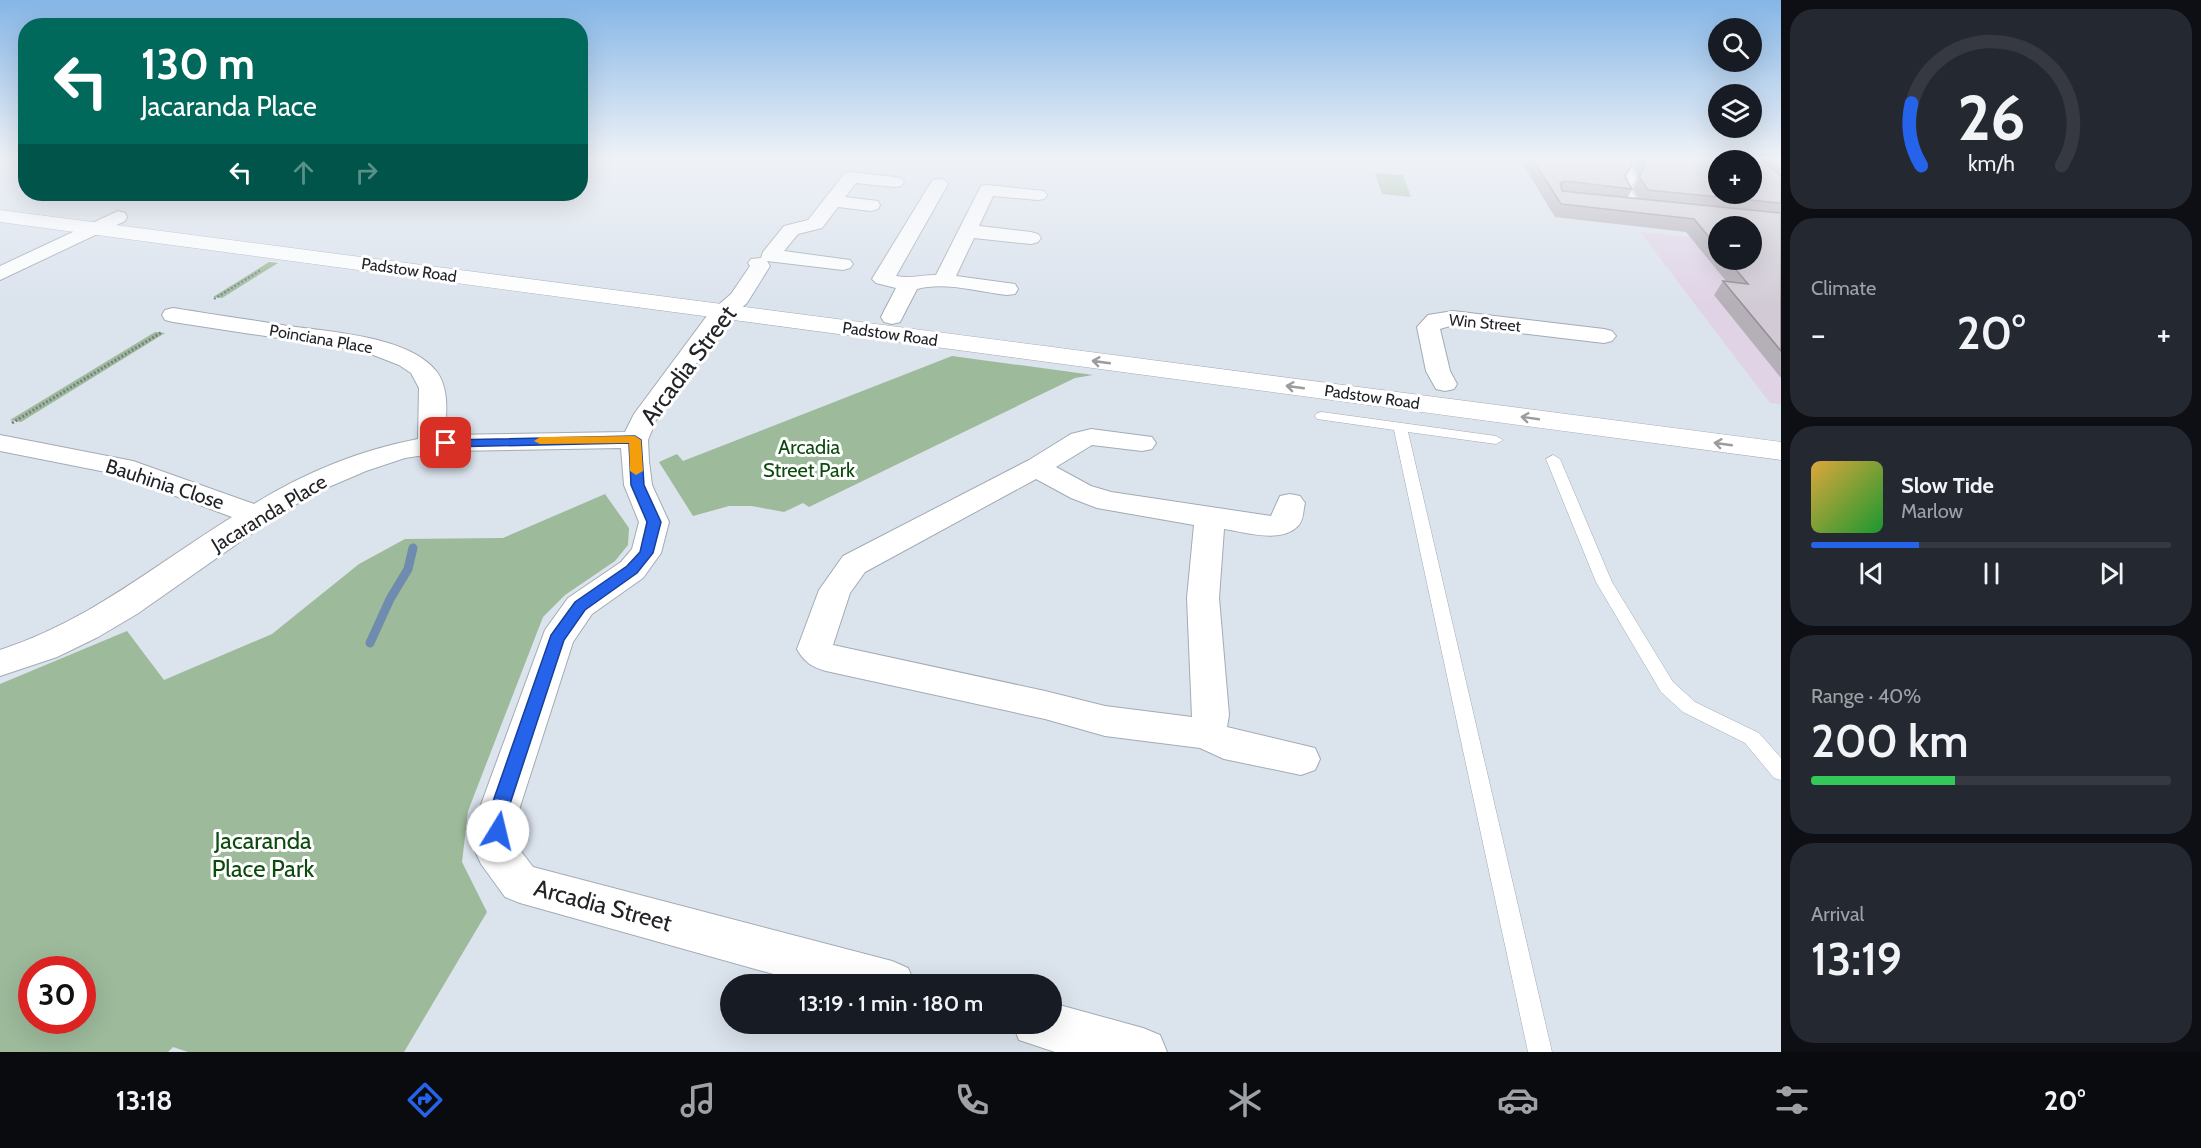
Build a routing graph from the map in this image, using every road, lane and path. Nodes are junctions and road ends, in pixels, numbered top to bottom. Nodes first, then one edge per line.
1 (32, 206) edge
2 (830, 206) edge
3 (926, 206) edge
4 (979, 206) edge
5 (1626, 206) edge
6 (1639, 206) edge
7 (0, 216) edge
8 (118, 217) junction
9 (94, 228) junction
10 (967, 231) junction
11 (1032, 238) dead end
12 (758, 263) dead end
13 (843, 264) dead end
14 (267, 267) dead end
15 (0, 274) edge
16 (943, 281) junction
17 (908, 285) junction
18 (1007, 289) dead end
19 (731, 305) junction
20 (173, 315) junction
21 (892, 317) junction
22 (1604, 336) dead end
23 (1445, 384) junction
24 (1322, 416) dead end
25 (1400, 427) junction
26 (1781, 429) edge
27 (4, 434) edge
28 (635, 440) junction
29 (1496, 440) dead end
30 (1142, 443) dead end
31 (431, 444) junction
32 (1781, 451) edge
33 (1553, 459) dead end
34 (1036, 468) junction
35 (1290, 503) dead end
36 (258, 516) junction
37 (1210, 518) junction
38 (0, 663) edge
39 (1207, 734) junction
40 (1301, 759) dead end
41 (1781, 772) edge
42 (855, 974) edge
43 (1062, 1030) edge
44 (1143, 1052) edge
45 (1540, 1052) edge

1 - 8 main road, Padstow Road
2 - 13 street
3 - 17 street
4 - 10 street
5 - 6 lane
7 - 9 main road, Padstow Road
8 - 9 street
8 - 19 main road, Padstow Road
9 - 15 street
9 - 19 main road, Padstow Road
10 - 11 street
10 - 16 street
12 - 19 street, Arcadia Street
14 - 20 path
16 - 17 street
16 - 18 street
17 - 21 street
19 - 21 main road, Padstow Road
19 - 28 street, Arcadia Street
32 -> 19 main road, Padstow Road
20 - 27 path
20 - 31 street, Poinciana Place
21 - 23 main road, Padstow Road
22 - 23 street, Win Street
23 - 26 main road, Padstow Road
24 - 25 lane
25 - 29 lane
25 - 45 lane
27 - 36 street, Bauhinia Close
28 - 31 street, Jacaranda Place
28 - 42 street, Arcadia Street
30 - 34 street
31 - 36 street, Jacaranda Place
33 - 41 lane
34 - 37 street
34 - 39 street
35 - 37 street
36 - 38 street, Jacaranda Place
37 - 39 street
39 - 40 street
43 - 44 street

